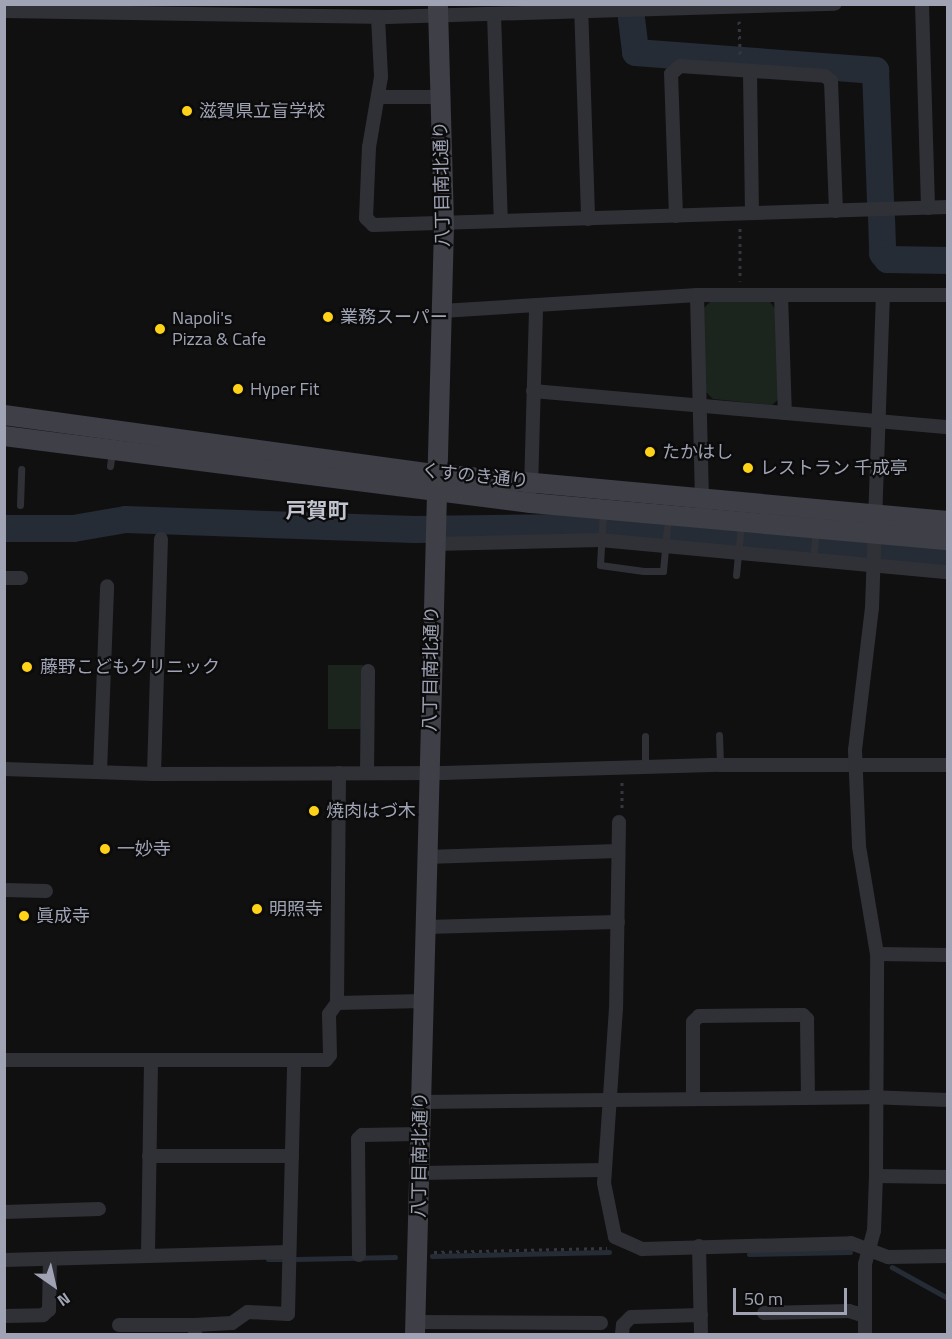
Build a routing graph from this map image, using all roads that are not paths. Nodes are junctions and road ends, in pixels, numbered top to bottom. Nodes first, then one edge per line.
1 (835, 4) edge
2 (922, 4) edge
3 (779, 5) edge
4 (710, 6) edge
5 (640, 7) edge
6 (29, 8) edge
7 (113, 8) edge
8 (582, 8) edge
9 (342, 10) edge
10 (438, 10) edge
11 (4, 11) edge
12 (494, 14) junction
13 (378, 17) junction
14 (750, 72) junction
15 (378, 96) junction
16 (441, 98) junction
17 (948, 207) edge
18 (928, 208) junction
19 (836, 211) junction
20 (746, 214) junction
21 (676, 216) junction
22 (588, 219) junction
23 (501, 221) junction
24 (444, 223) junction
25 (696, 295) junction
26 (781, 295) junction
27 (883, 295) junction
28 (948, 295) edge
29 (536, 305) junction
30 (442, 311) junction
31 (533, 391) junction
32 (699, 406) junction
33 (785, 413) junction
34 (4, 415) edge
35 (881, 422) junction
36 (948, 427) edge
37 (4, 436) edge
38 (21, 469) dead end
39 (531, 482) junction
40 (437, 483) junction
41 (701, 498) junction
42 (531, 503) junction
43 (20, 505) dead end
44 (602, 516) junction
45 (702, 518) junction
46 (667, 521) junction
47 (948, 521) edge
48 (741, 528) junction
49 (435, 534) junction
50 (815, 535) junction
51 (600, 537) junction
52 (161, 539) dead end
53 (948, 540) edge
54 (665, 543) junction
55 (874, 544) junction
56 (739, 550) junction
57 (813, 557) junction
58 (948, 572) edge
59 (736, 575) dead end
60 (4, 578) edge
61 (21, 578) dead end
62 (107, 586) dead end
63 (368, 671) dead end
64 (718, 735) dead end
65 (645, 736) dead end
66 (855, 764) junction
67 (720, 765) junction
68 (948, 765) edge
69 (645, 767) junction
70 (4, 768) edge
71 (100, 772) junction
72 (339, 773) junction
73 (368, 773) junction
74 (428, 773) junction
75 (154, 774) junction
76 (619, 822) road end
77 (618, 851) junction
78 (426, 857) junction
79 (4, 890) edge
80 (46, 891) dead end
81 (618, 922) junction
82 (425, 927) junction
83 (877, 954) junction
84 (948, 954) edge
85 (423, 1001) junction
86 (337, 1003) junction
87 (4, 1060) edge
88 (294, 1060) junction
89 (151, 1061) junction
90 (808, 1097) junction
91 (878, 1098) junction
92 (693, 1099) junction
93 (948, 1100) edge
94 (611, 1101) junction
95 (421, 1102) junction
96 (420, 1134) junction
97 (292, 1155) junction
98 (149, 1156) junction
99 (604, 1170) junction
100 (419, 1173) junction
101 (876, 1176) junction
102 (948, 1177) edge
103 (99, 1209) dead end
104 (4, 1212) edge
105 (699, 1246) junction
106 (870, 1249) junction
107 (289, 1252) junction
108 (148, 1253) junction
109 (359, 1254) dead end
110 (948, 1256) edge
111 (4, 1260) edge
112 (50, 1260) junction
113 (764, 1313) dead end
114 (4, 1316) edge
115 (701, 1316) junction
116 (865, 1316) junction
117 (601, 1323) dead end
118 (119, 1325) dead end
119 (415, 1328) edge
120 (195, 1330) edge
121 (622, 1335) edge
122 (701, 1335) edge
123 (865, 1335) edge

1 - 3 street
2 - 18 street
3 - 4 street
4 - 5 street
5 - 8 street
6 - 7 street
6 - 11 street
7 - 9 street
8 - 12 street
8 - 22 street
9 - 13 street
10 - 12 street
10 - 13 street
10 - 16 main road, 八丁目南北通り
12 - 23 street
13 - 15 street
14 - 19 street
14 - 20 street
14 - 21 street
15 - 16 street
15 - 24 street
16 - 24 main road, 八丁目南北通り
17 - 18 street
18 - 19 street
19 - 20 street
20 - 21 street
21 - 22 street
22 - 23 street
23 - 24 street
24 - 30 main road, 八丁目南北通り
25 - 26 street
25 - 29 street
25 - 32 street
26 - 27 street
26 - 33 street
27 - 28 street
27 - 35 street
29 - 30 street
29 - 31 street
30 - 40 main road, 八丁目南北通り
31 - 32 street
31 - 39 street
32 - 33 street
32 - 41 street
33 - 35 street
34 - 40 main road, くすのき通り
35 - 36 street
35 - 55 street
37 - 40 main road, くすのき通り
38 - 43 lane
39 - 40 main road, くすのき通り
39 - 41 main road, くすのき通り
39 - 42 street
40 - 42 main road, くすのき通り
40 - 49 main road, 八丁目南北通り
41 - 45 street
41 - 55 main road, くすのき通り
42 - 44 main road, くすのき通り
44 - 46 main road, くすのき通り
44 - 51 lane
45 - 46 main road, くすのき通り
45 - 48 main road, くすのき通り
46 - 54 lane
47 - 55 main road, くすのき通り
48 - 50 main road, くすのき通り
48 - 56 lane
49 - 51 street
49 - 74 main road, 八丁目南北通り
50 - 55 main road, くすのき通り
50 - 57 lane
51 - 54 street
51 - 54 lane
52 - 75 street
53 - 55 main road, くすのき通り
54 - 56 street
55 - 57 street
55 - 58 street
55 - 66 street
56 - 57 street
56 - 59 lane
60 - 61 street
62 - 71 street
63 - 73 street
64 - 67 lane
65 - 69 lane
66 - 67 street
66 - 68 street
66 - 83 street
67 - 69 street
69 - 74 street
70 - 71 street
71 - 75 street
72 - 73 street
72 - 75 street
72 - 86 street
73 - 74 street
74 - 78 main road, 八丁目南北通り
76 - 77 street
77 - 78 street
77 - 81 street
78 - 82 main road, 八丁目南北通り
79 - 80 street
81 - 82 street
81 - 94 street
82 - 85 main road, 八丁目南北通り
83 - 84 street
83 - 91 street
85 - 86 street
85 - 95 main road, 八丁目南北通り
86 - 88 street
87 - 89 street
88 - 89 street
88 - 97 street
89 - 98 street
90 - 91 street
90 - 92 street
90 - 92 street
91 - 93 street
91 - 101 street
92 - 94 street
94 - 95 street
94 - 99 street
95 - 96 main road, 八丁目南北通り
96 - 100 main road, 八丁目南北通り
96 - 109 street
97 - 98 street
97 - 107 street
98 - 108 street
99 - 100 street
99 - 105 street
100 - 119 main road, 八丁目南北通り
101 - 102 street
101 - 106 street
103 - 104 street
105 - 106 street
105 - 115 street
106 - 110 street
106 - 116 street
107 - 108 street
107 - 120 street
108 - 112 street
111 - 112 street
112 - 114 street
113 - 116 street
115 - 121 street
115 - 122 street
116 - 123 street
117 - 119 street
118 - 120 street

